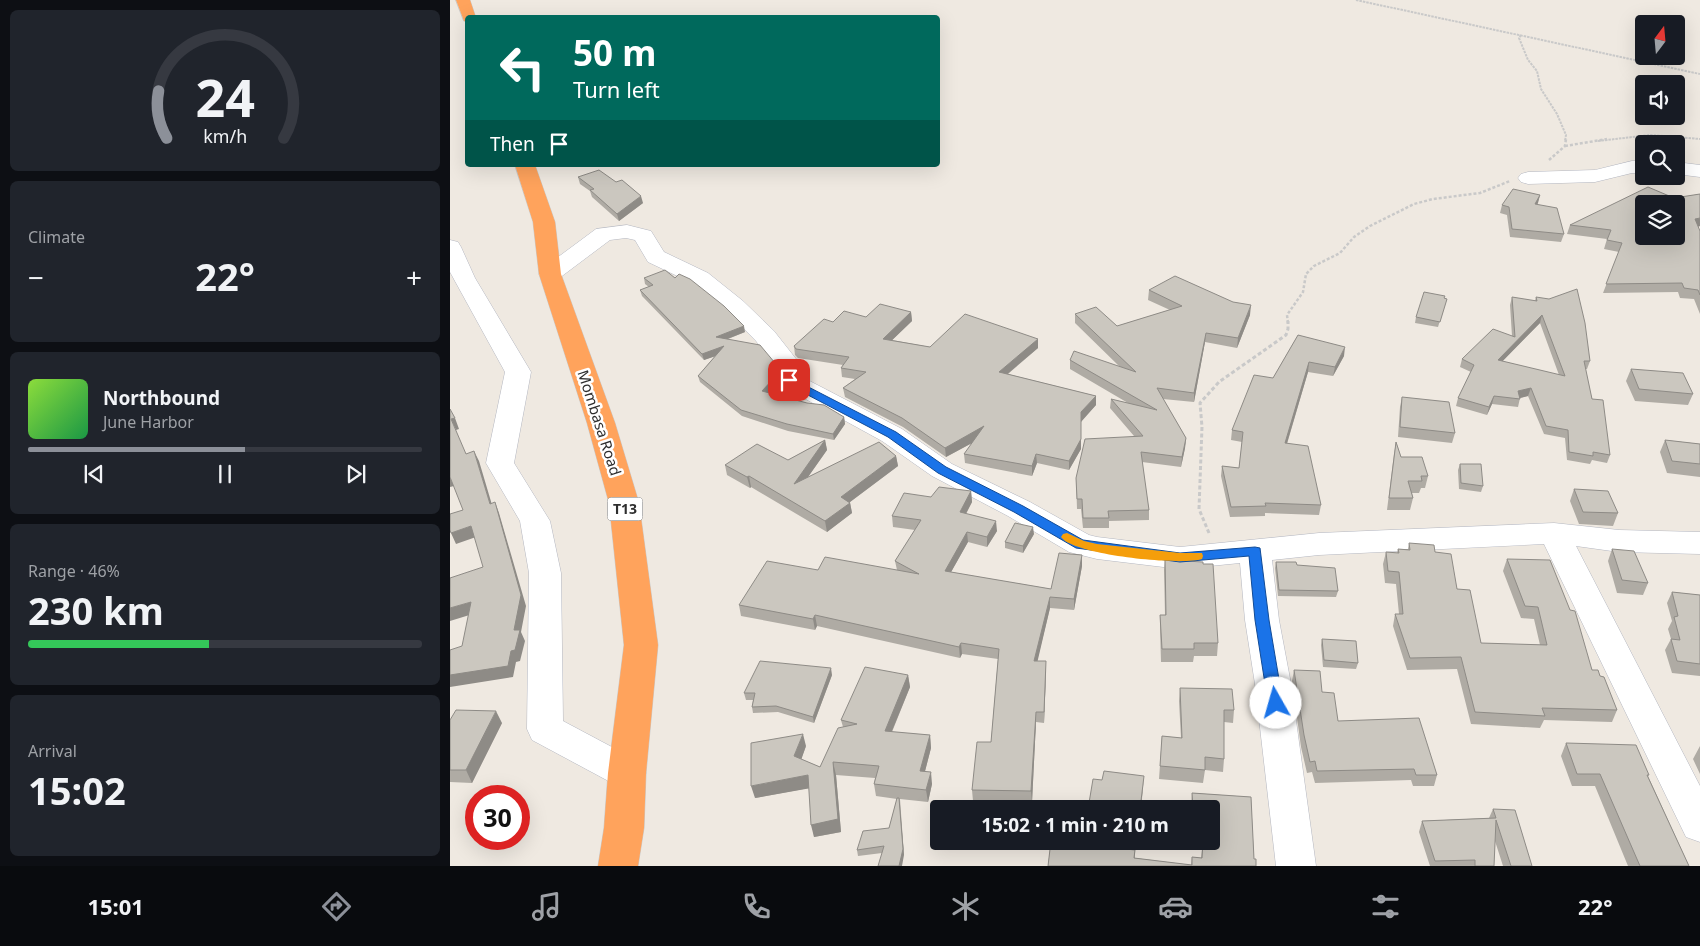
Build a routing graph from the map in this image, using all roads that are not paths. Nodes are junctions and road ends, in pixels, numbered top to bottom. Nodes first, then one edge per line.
1 (463, 0) edge
2 (468, 15) edge
3 (527, 167) edge
4 (1635, 167) edge
5 (1685, 169) edge
6 (1700, 171) edge
7 (1528, 178) road end
8 (451, 250) edge
9 (550, 274) junction
10 (1554, 533) junction
11 (1700, 543) edge
12 (1239, 553) junction
13 (627, 774) junction
14 (1700, 825) edge
15 (618, 866) edge
16 (1296, 866) edge

1 - 2 highway
3 - 9 highway, Mombasa Road / T13
4 - 7 street
5 - 6 street
8 - 13 street
9 - 12 street
9 - 13 highway, Mombasa Road / T13
10 - 11 street
10 - 12 street
10 - 14 street
12 - 16 street
13 - 15 highway, Mombasa Road / T13

